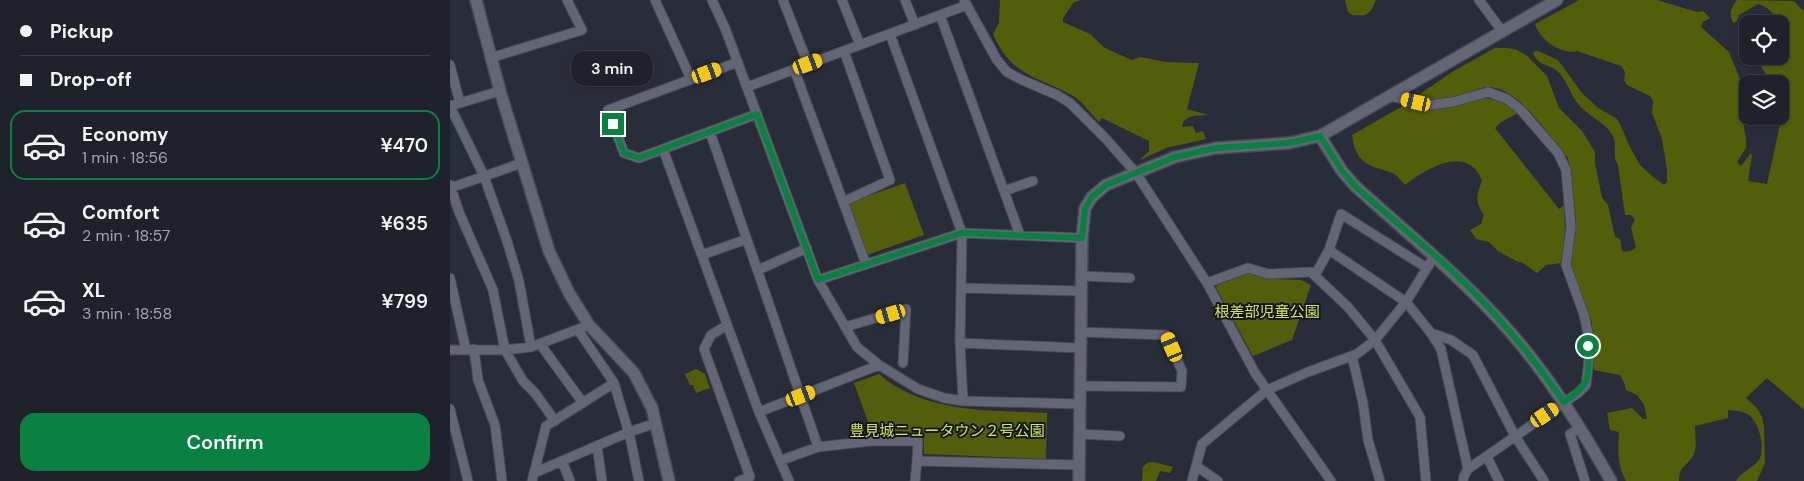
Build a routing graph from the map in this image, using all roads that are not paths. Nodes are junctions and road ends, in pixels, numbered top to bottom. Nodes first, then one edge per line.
1 (477, 0) edge
2 (567, 0) edge
3 (655, 0) edge
4 (712, 0) edge
5 (783, 0) edge
6 (842, 0) edge
7 (905, 0) edge
8 (1479, 0) edge
9 (1556, 0) edge
10 (966, 3) edge
11 (940, 15) junction
12 (915, 24) junction
13 (1502, 31) junction
14 (890, 34) junction
15 (860, 45) junction
16 (844, 51) junction
17 (490, 58) junction
18 (738, 62) junction
19 (450, 64) edge
20 (808, 64) junction
21 (794, 69) junction
22 (691, 79) junction
23 (747, 87) junction
24 (500, 92) junction
25 (1389, 96) junction
26 (460, 103) junction
27 (757, 114) junction
28 (710, 132) junction
29 (1320, 136) junction
30 (663, 149) junction
31 (522, 163) junction
32 (1136, 173) junction
33 (484, 176) junction
34 (1033, 181) dead end
35 (450, 187) edge
36 (1004, 191) junction
37 (843, 202) junction
38 (962, 233) junction
39 (1020, 235) junction
40 (1082, 238) junction
41 (747, 239) junction
42 (807, 248) junction
43 (1329, 250) junction
44 (702, 256) junction
45 (1434, 256) junction
46 (866, 264) junction
47 (1427, 268) junction
48 (758, 270) junction
49 (1315, 275) junction
50 (1081, 276) junction
51 (450, 278) edge
52 (1130, 278) dead end
53 (818, 280) junction
54 (1207, 283) junction
55 (960, 288) junction
56 (1081, 291) junction
57 (1406, 302) junction
58 (727, 325) junction
59 (584, 327) junction
60 (845, 327) junction
61 (1080, 332) junction
62 (1431, 333) junction
63 (1375, 340) junction
64 (960, 343) junction
65 (535, 345) junction
66 (1080, 348) junction
67 (470, 349) junction
68 (450, 350) edge
69 (505, 350) junction
70 (1352, 356) junction
71 (903, 363) dead end
72 (879, 365) junction
73 (614, 383) junction
74 (1080, 386) junction
75 (1267, 390) junction
76 (801, 396) junction
77 (963, 401) junction
78 (1564, 402) junction
79 (583, 403) junction
80 (1079, 404) junction
81 (450, 409) edge
82 (759, 412) junction
83 (555, 421) junction
84 (656, 423) junction
85 (1580, 428) junction
86 (629, 432) junction
87 (1079, 434) junction
88 (1120, 436) dead end
89 (1515, 436) junction
90 (597, 446) junction
91 (818, 447) junction
92 (1487, 457) junction
93 (782, 460) junction
94 (562, 461) junction
95 (917, 461) junction
96 (1079, 465) junction
97 (1196, 466) junction
98 (1468, 469) junction
99 (533, 477) edge
100 (468, 481) edge
101 (502, 481) edge
102 (570, 481) edge
103 (602, 481) edge
104 (639, 481) edge
105 (669, 481) edge
106 (739, 481) edge
107 (789, 481) edge
108 (915, 481) edge
109 (1079, 481) edge
110 (1192, 481) edge
111 (1218, 481) edge
112 (1332, 481) edge
113 (1380, 481) edge
114 (1426, 481) edge
115 (1463, 481) edge
116 (1500, 481) edge
117 (1544, 481) edge
118 (1584, 481) edge
119 (1612, 481) edge

1 - 17 street
2 - 17 street
3 - 22 street
4 - 18 street
5 - 20 street
6 - 15 street
7 - 12 street
8 - 13 street
9 - 13 street
10 - 11 street
10 - 32 street
11 - 12 street
11 - 36 street
12 - 14 street
13 - 25 street
14 - 15 street
14 - 38 street
15 - 16 street
16 - 20 street
16 - 37 street
17 - 24 street
18 - 22 street
18 - 23 street
19 - 26 street
20 - 21 street
21 - 23 street
21 - 37 street
22 - 30 street
23 - 27 street
24 - 26 street
24 - 31 street
25 - 29 street
25 - 78 street
26 - 33 street
27 - 28 street
27 - 42 street
28 - 30 street
28 - 41 street
29 - 32 street
29 - 45 street
30 - 44 street
31 - 33 street
31 - 59 street
32 - 40 street
32 - 54 street
33 - 35 street
33 - 65 street
34 - 36 street
35 - 69 street
36 - 39 street
37 - 46 street
38 - 39 street
38 - 46 street
38 - 55 street
39 - 40 street
40 - 50 street
41 - 44 street
41 - 48 street
42 - 48 street
42 - 53 street
43 - 47 street
43 - 49 street
43 - 57 street
44 - 58 street
45 - 47 street
45 - 78 street
46 - 53 street
47 - 57 street
48 - 76 street
49 - 54 street
49 - 63 street
50 - 52 street
50 - 56 street
51 - 67 street
53 - 60 street
54 - 75 street
55 - 56 street
55 - 64 street
56 - 61 street
57 - 62 street
57 - 63 street
58 - 82 street
58 - 106 street
59 - 65 street
59 - 73 street
59 - 84 street
60 - 71 street
60 - 72 street
61 - 66 street
61 - 74 street
62 - 89 street
62 - 98 street
63 - 70 street
63 - 114 street
64 - 66 street
64 - 77 street
65 - 69 street
65 - 79 street
66 - 74 street
67 - 68 street
67 - 69 street
67 - 101 street
69 - 83 street
70 - 75 street
70 - 113 street
72 - 76 street
72 - 77 street
73 - 79 street
73 - 86 street
74 - 80 street
75 - 97 street
75 - 112 street
76 - 82 street
76 - 91 street
77 - 80 street
78 - 85 street
78 - 89 street
79 - 83 street
80 - 87 street
81 - 100 street
82 - 93 street
83 - 99 street
84 - 86 street
84 - 105 street
85 - 118 street
85 - 119 street
86 - 90 street
86 - 104 street
87 - 88 street
87 - 96 street
89 - 92 street
89 - 117 street
90 - 94 street
90 - 103 street
91 - 93 street
91 - 95 street
92 - 98 street
92 - 116 street
93 - 107 street
94 - 99 street
94 - 102 street
95 - 96 street
95 - 108 street
96 - 109 street
97 - 110 street
97 - 111 street
98 - 115 street

